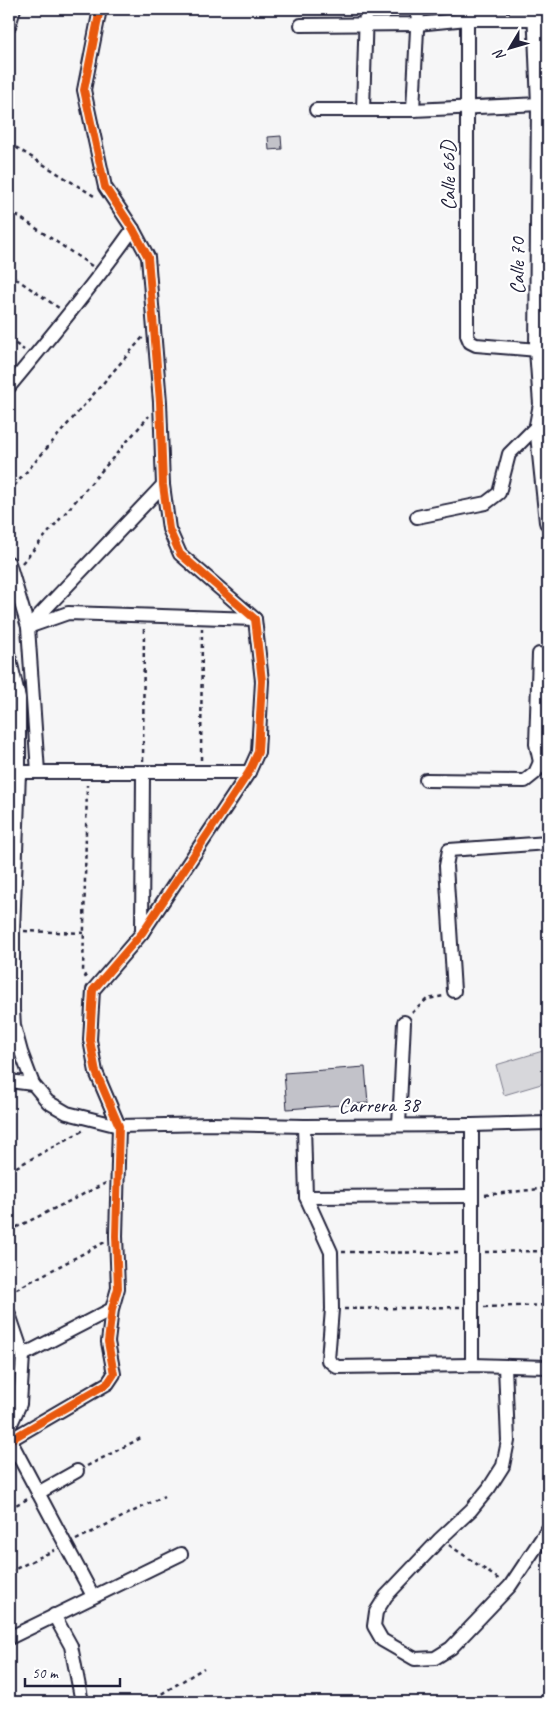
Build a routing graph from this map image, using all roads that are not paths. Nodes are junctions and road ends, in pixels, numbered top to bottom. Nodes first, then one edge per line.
1 (14, 9) edge
2 (100, 9) edge
3 (366, 9) edge
4 (418, 9) edge
5 (467, 14) edge
6 (536, 14) edge
7 (366, 24) junction
8 (417, 24) junction
9 (301, 25) dead end
10 (9, 26) edge
11 (540, 104) junction
12 (468, 106) junction
13 (316, 110) dead end
14 (363, 110) junction
15 (413, 110) junction
16 (133, 229) junction
17 (538, 350) junction
18 (9, 387) edge
19 (545, 401) edge
20 (538, 425) junction
21 (163, 486) junction
22 (418, 517) dead end
23 (548, 522) edge
24 (11, 568) edge
25 (255, 620) junction
26 (28, 627) junction
27 (539, 654) dead end
28 (9, 656) edge
29 (544, 766) edge
30 (19, 772) junction
31 (38, 772) junction
32 (142, 772) junction
33 (249, 772) junction
34 (426, 780) dead end
35 (548, 843) edge
36 (12, 925) edge
37 (142, 933) junction
38 (454, 991) road end
39 (404, 1022) road end
40 (14, 1026) junction
41 (9, 1049) edge
42 (9, 1082) edge
43 (33, 1084) junction
44 (548, 1123) edge
45 (399, 1125) junction
46 (472, 1125) junction
47 (119, 1126) junction
48 (304, 1126) junction
49 (471, 1196) junction
50 (306, 1197) junction
51 (112, 1309) junction
52 (9, 1314) edge
53 (23, 1355) junction
54 (472, 1365) junction
55 (505, 1366) junction
56 (548, 1367) edge
57 (9, 1436) edge
58 (77, 1471) road end
59 (38, 1493) junction
60 (548, 1529) edge
61 (181, 1554) dead end
62 (92, 1596) junction
63 (54, 1615) junction
64 (9, 1638) edge
65 (82, 1702) edge

1 - 10 street
2 - 16 street
3 - 7 street
4 - 8 street
5 - 6 street
5 - 8 street
5 - 12 street, Calle 66D
6 - 11 main road, Calle 70
7 - 8 street
7 - 9 street
7 - 14 street
8 - 15 street
11 - 12 street
11 - 17 main road, Calle 70
12 - 15 street
12 - 17 street, Calle 66D
13 - 14 street
14 - 15 street
16 - 18 street
16 - 21 street
17 - 19 main road, Calle 70
19 - 20 main road, Calle 70
20 - 22 street
20 - 23 main road, Calle 70
21 - 25 street
21 - 26 street
24 - 26 street
25 - 26 street
25 - 33 street
26 - 31 street
27 - 29 street
28 - 30 street
29 - 34 street
30 - 31 street
30 - 36 street
31 - 32 street
32 - 33 street
32 - 37 street
33 - 37 street
35 - 38 street
36 - 40 street
37 - 47 street
39 - 45 street
40 - 41 street
40 - 43 street
42 - 43 street
43 - 47 street, Carrera 38
44 - 46 street, Carrera 38
45 - 46 street, Carrera 38
45 - 48 street, Carrera 38
46 - 49 street
47 - 48 street, Carrera 38
47 - 51 street
48 - 50 street
49 - 50 street
49 - 54 street
50 - 54 street
51 - 53 street
51 - 57 street
52 - 53 street
53 - 57 street
54 - 55 street
55 - 56 street
55 - 60 street
57 - 59 street
58 - 59 street
59 - 62 street
61 - 62 street
62 - 63 street
63 - 64 street
63 - 65 street

